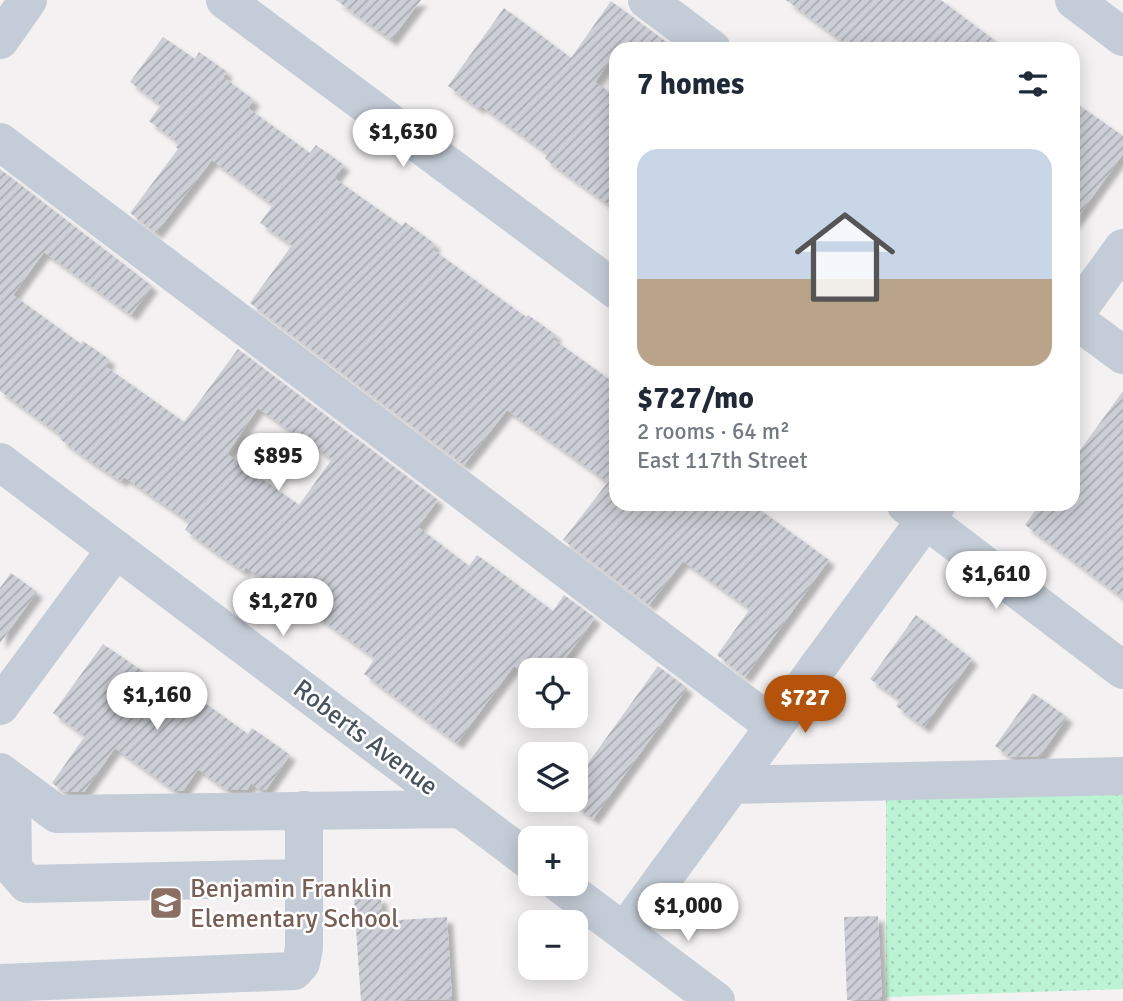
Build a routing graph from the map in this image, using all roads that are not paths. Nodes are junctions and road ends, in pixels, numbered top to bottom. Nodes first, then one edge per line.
1 (28, 0) edge
2 (225, 0) edge
3 (647, 0) edge
4 (1074, 0) edge
5 (1123, 37) edge
6 (0, 40) edge
7 (703, 42) edge
8 (0, 142) edge
9 (1123, 248) edge
10 (609, 285) edge
11 (1080, 308) edge
12 (1080, 323) edge
13 (1123, 355) edge
14 (0, 461) edge
15 (921, 511) edge
16 (924, 511) edge
17 (116, 549) junction
18 (1123, 670) edge
19 (0, 706) edge
20 (774, 726) junction
21 (1123, 776) edge
22 (4, 783) edge
23 (732, 785) junction
24 (461, 809) junction
25 (304, 810) junction
26 (518, 852) edge
27 (304, 878) junction
28 (576, 896) edge
29 (624, 932) junction
30 (0, 983) edge
31 (716, 1001) edge

1 - 6 street
2 - 10 street
3 - 7 street
4 - 5 street
8 - 20 street
9 - 11 street
12 - 13 street
14 - 17 street, Roberts Avenue
15 - 20 street
16 - 18 street
17 - 19 street
17 - 24 street, Roberts Avenue
20 - 23 street
21 - 23 street
22 - 25 street
22 - 27 street
23 - 29 street
24 - 25 street
24 - 26 street, Roberts Avenue
25 - 27 street
27 - 30 street
28 - 29 street
29 - 31 street

